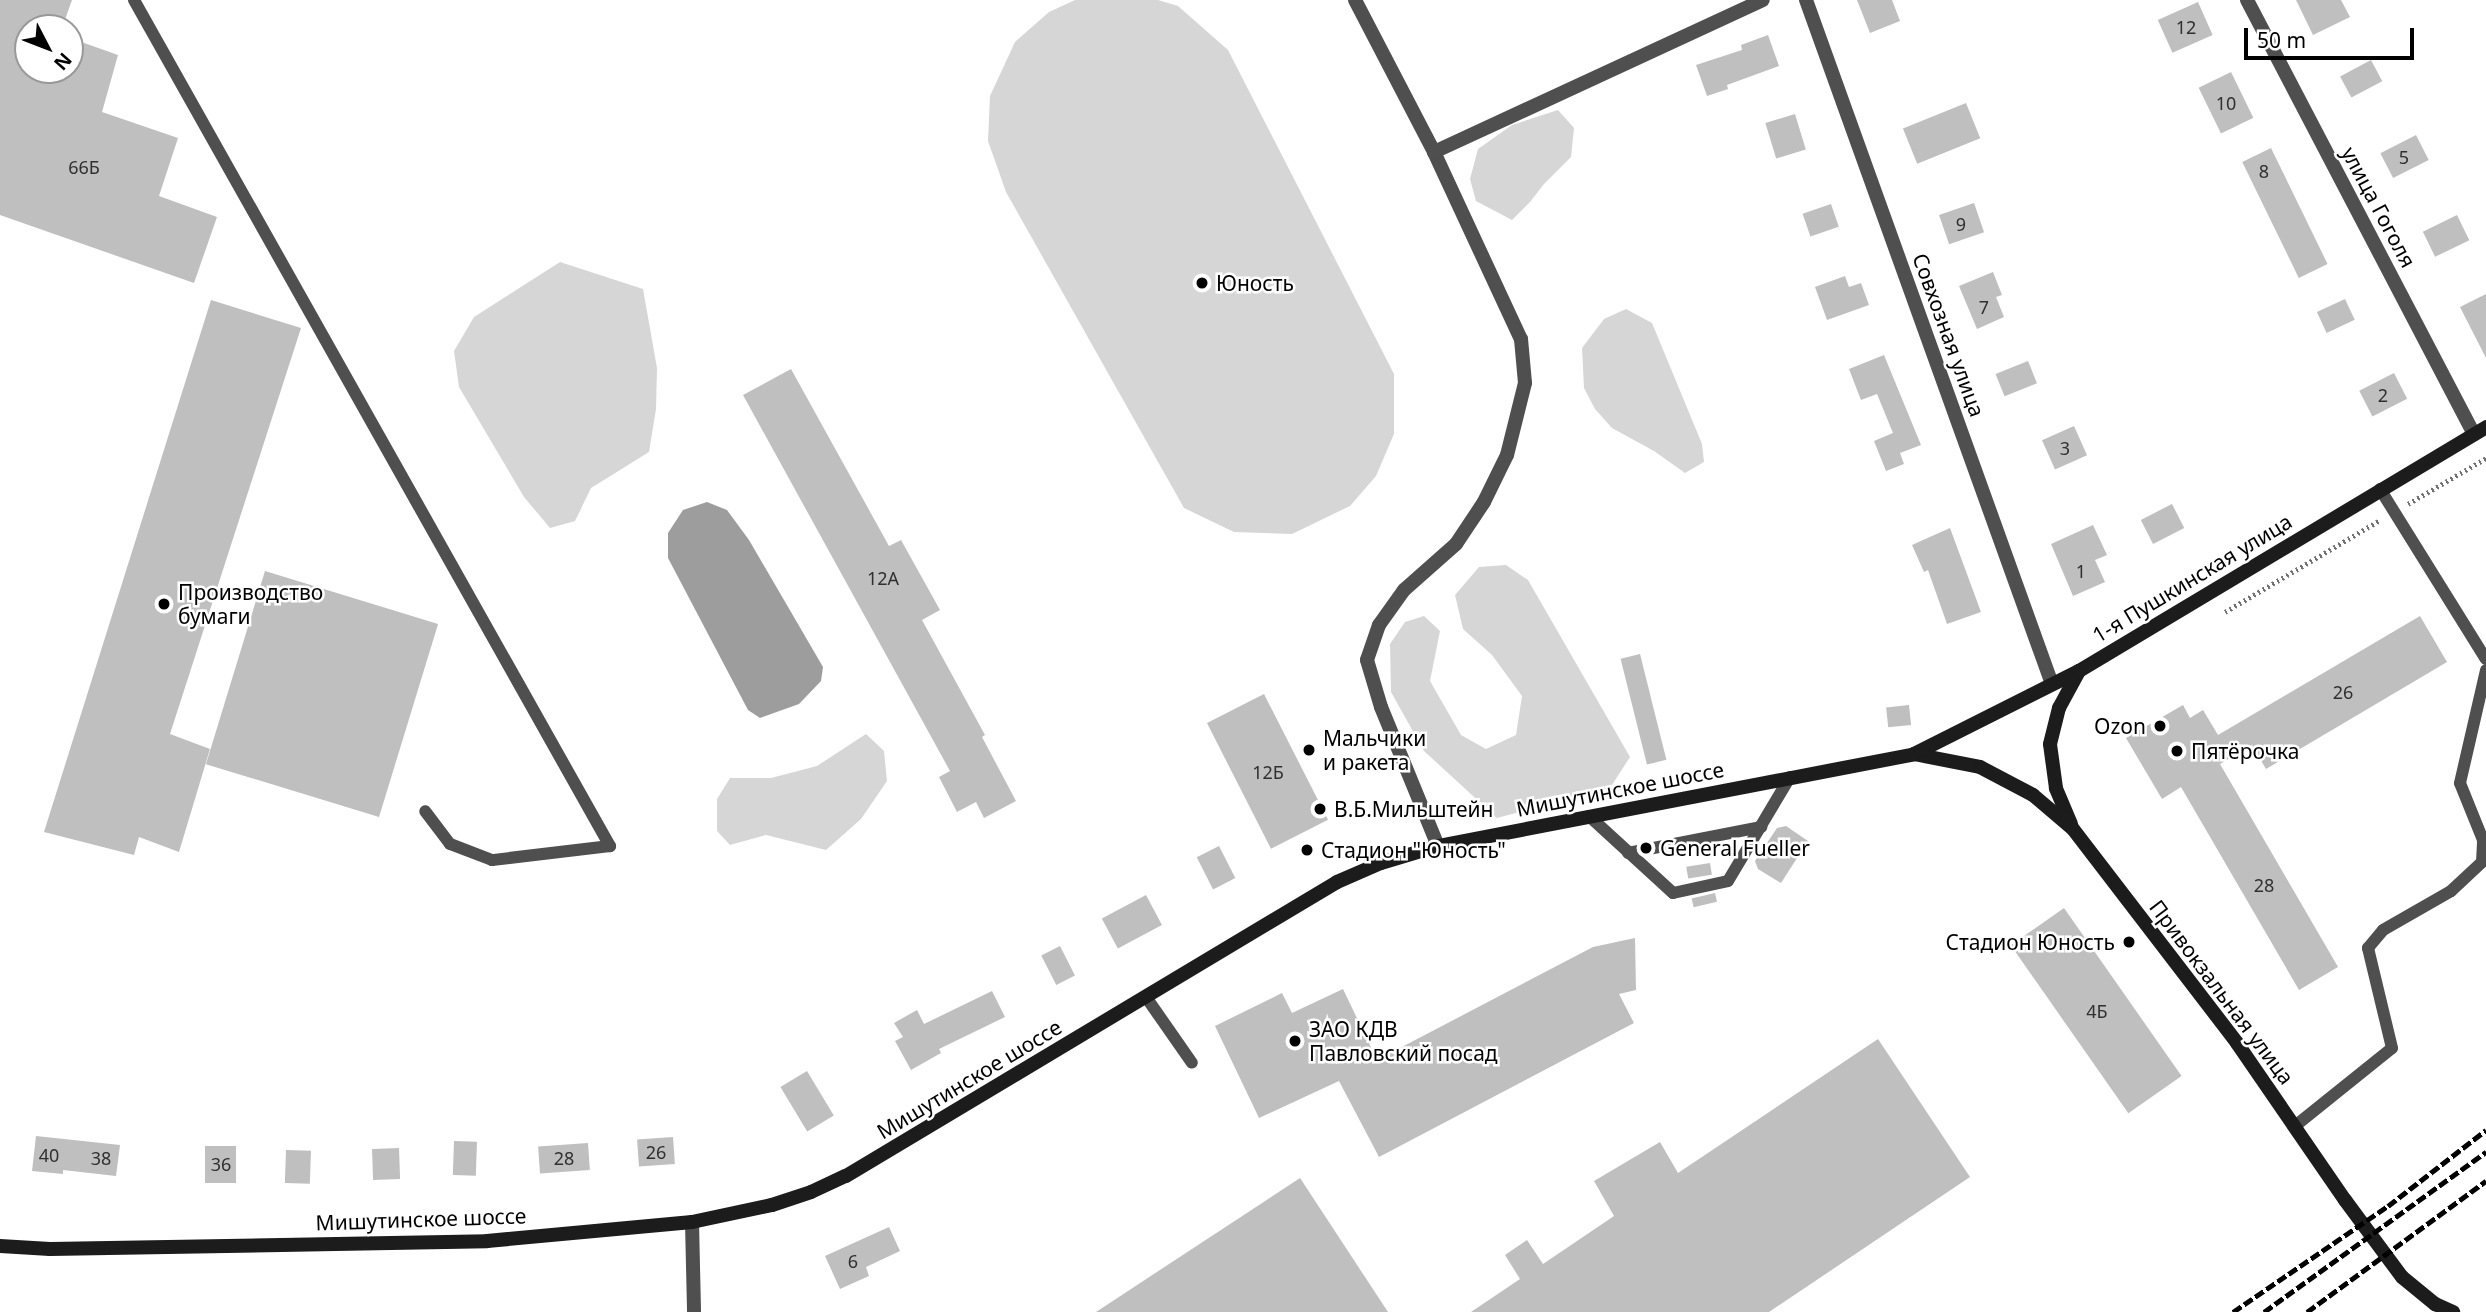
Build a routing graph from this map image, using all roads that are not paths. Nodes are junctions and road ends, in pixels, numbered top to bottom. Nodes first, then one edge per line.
1 (134, 0) edge
2 (1355, 0) edge
3 (1763, 0) edge
4 (1805, 0) edge
5 (2247, 0) edge
6 (1434, 152) junction
7 (2480, 431) edge
8 (2380, 489) junction
9 (2486, 659) edge
10 (2080, 670) junction
11 (2486, 670) edge
12 (2052, 684) junction
13 (1914, 754) junction
14 (1790, 777) junction
15 (425, 811) dead end
16 (1589, 816) junction
17 (1761, 827) junction
18 (2073, 829) junction
19 (1438, 846) junction
20 (1628, 853) junction
21 (1146, 997) junction
22 (1192, 1063) dead end
23 (2295, 1126) junction
24 (692, 1222) junction
25 (0, 1246) edge
26 (694, 1312) edge
27 (2453, 1312) edge

1 - 15 lane
2 - 6 street
3 - 6 street
4 - 12 street, Совхозная улица
5 - 7 street, улица Гоголя
6 - 19 street
7 - 8 main road, 1-я Пушкинская улица
8 - 9 lane
8 - 10 main road, 1-я Пушкинская улица
10 - 12 main road, 1-я Пушкинская улица
10 - 18 main road
11 - 23 lane
12 - 13 main road, 1-я Пушкинская улица
13 - 14 main road, Мишутинское шоссе
13 - 18 main road, Привокзальная улица
14 - 16 main road, Мишутинское шоссе
14 - 17 lane
16 - 19 main road, Мишутинское шоссе
16 - 20 lane
17 - 20 lane
17 - 20 lane
18 - 23 main road, Привокзальная улица
19 - 21 main road, Мишутинское шоссе
21 - 22 lane
21 - 24 main road, Мишутинское шоссе
23 - 27 main road, Привокзальная улица
24 - 25 main road, Мишутинское шоссе
24 - 26 street

